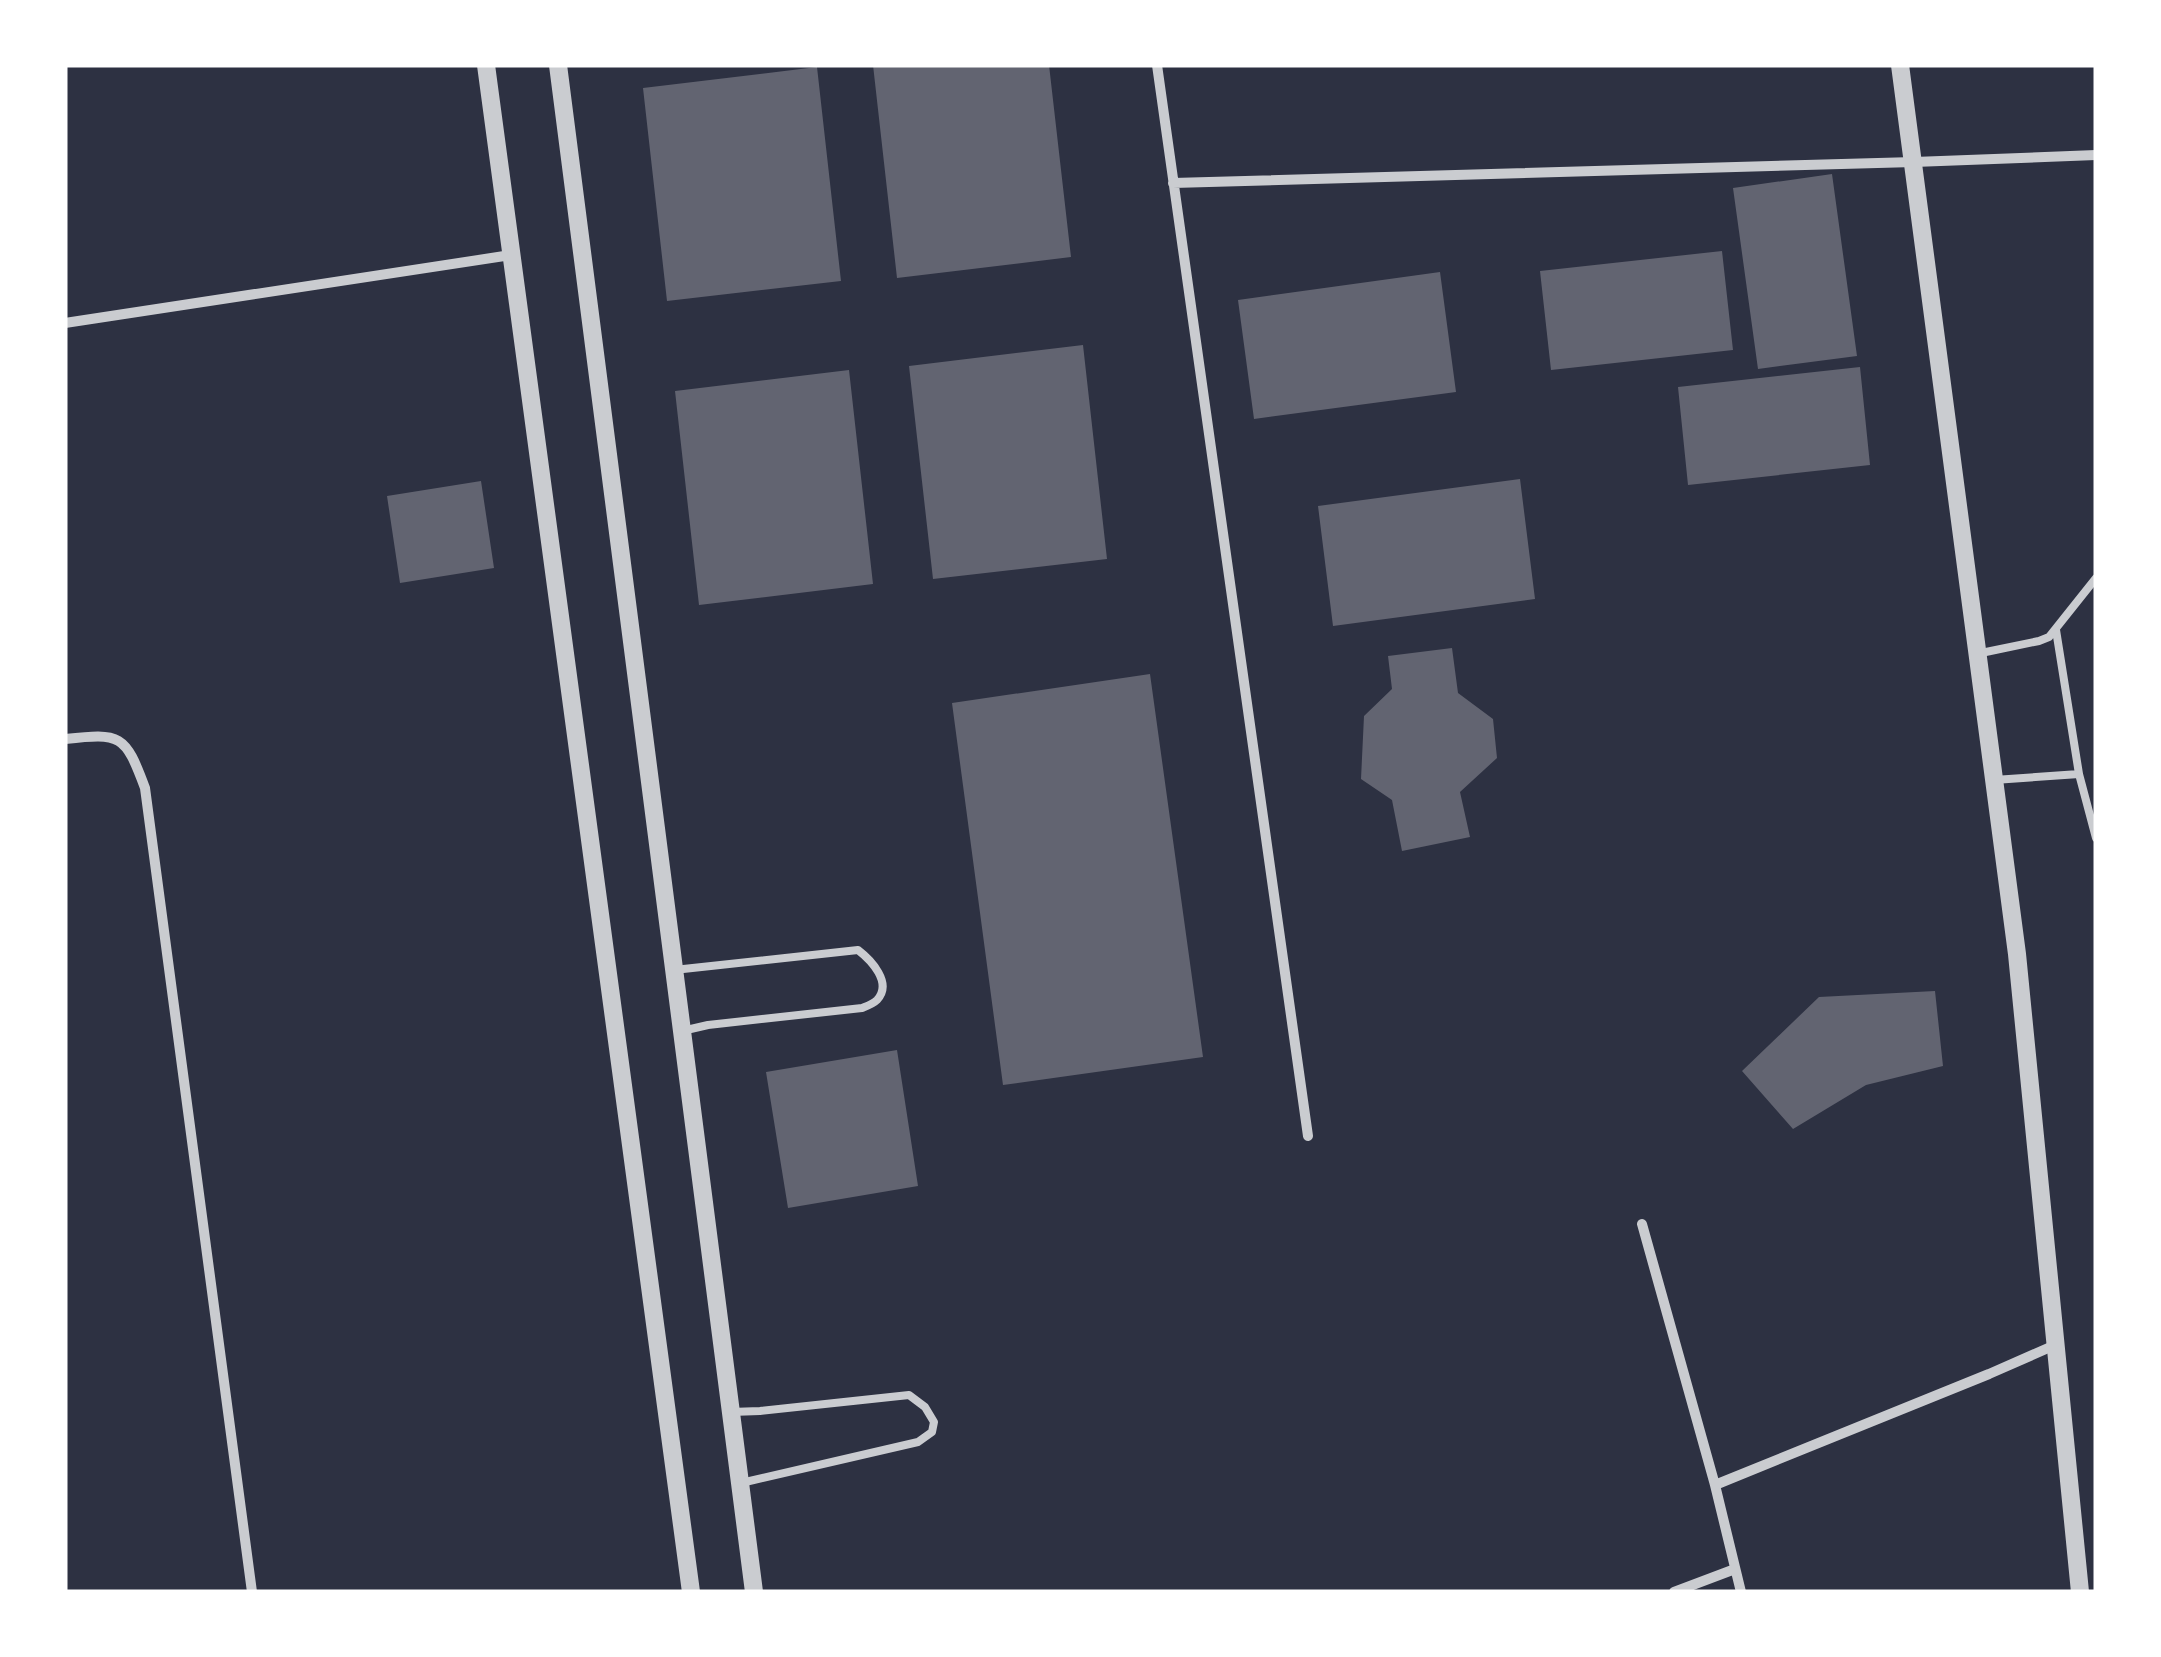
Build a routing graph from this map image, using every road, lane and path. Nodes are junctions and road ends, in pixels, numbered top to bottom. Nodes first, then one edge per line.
1 (486, 65) edge
2 (558, 65) edge
3 (1157, 65) edge
4 (1900, 65) edge
5 (2096, 155) edge
6 (1914, 162) junction
7 (1173, 183) junction
8 (511, 255) junction
9 (65, 323) edge
10 (2096, 578) edge
11 (2056, 630) junction
12 (1978, 653) junction
13 (65, 739) edge
14 (2080, 774) junction
15 (1994, 780) junction
16 (2096, 838) edge
17 (674, 970) junction
18 (682, 1030) junction
19 (1308, 1136) dead end
20 (1642, 1224) dead end
21 (2056, 1345) junction
22 (731, 1412) junction
23 (740, 1483) junction
24 (1714, 1485) junction
25 (1735, 1569) junction
26 (252, 1592) edge
27 (691, 1592) edge
28 (754, 1592) edge
29 (1674, 1592) edge
30 (1741, 1592) edge
31 (2080, 1592) edge

1 - 8 street
2 - 17 street
3 - 7 street
4 - 6 street
5 - 6 street
6 - 7 street
6 - 12 street
7 - 19 street
8 - 9 street
8 - 27 street
10 - 11 lane
11 - 12 lane
11 - 14 lane
12 - 15 street
13 - 26 street
14 - 15 lane
14 - 16 lane
15 - 21 street
17 - 18 street
17 - 18 lane
18 - 22 street
20 - 24 street
21 - 24 street
21 - 31 street
22 - 23 street
22 - 23 lane
23 - 28 street
24 - 25 street
25 - 29 street
25 - 30 street

